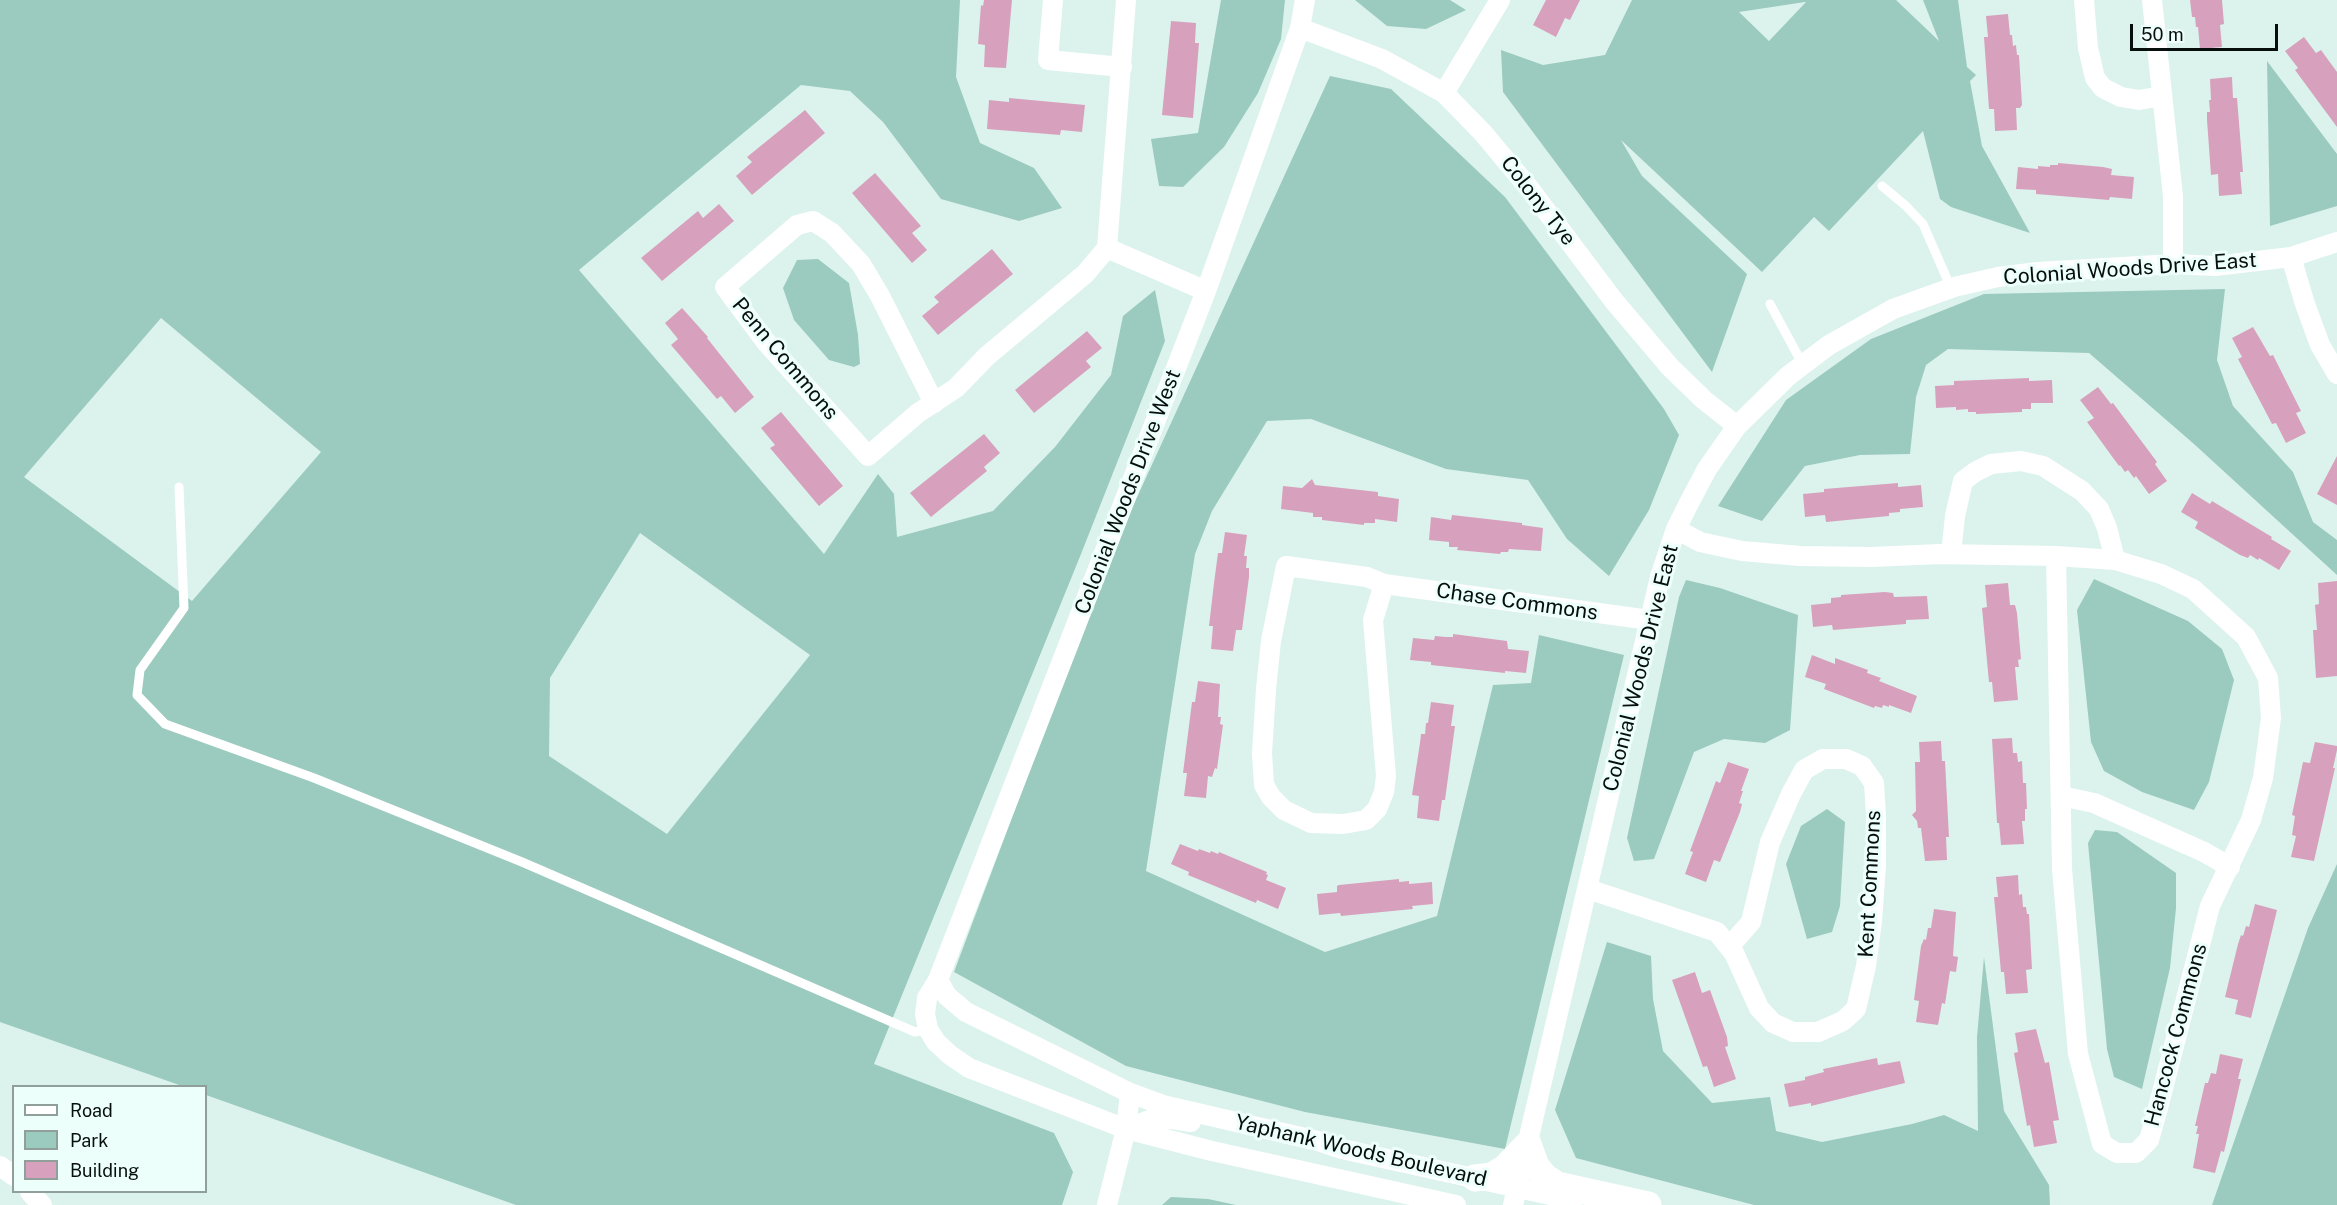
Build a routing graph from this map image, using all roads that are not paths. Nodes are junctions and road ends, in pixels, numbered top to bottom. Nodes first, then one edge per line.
1 (1053, 0) edge
2 (1126, 0) edge
3 (1305, 0) edge
4 (1500, 0) edge
5 (2084, 0) edge
6 (2152, 0) edge
7 (1300, 28) junction
8 (1122, 67) junction
9 (1444, 93) junction
10 (2162, 96) junction
11 (1882, 186) dead end
12 (2337, 242) edge
13 (1107, 248) junction
14 (2291, 257) junction
15 (2173, 264) junction
16 (1951, 288) junction
17 (1206, 291) junction
18 (1770, 304) dead end
19 (1803, 365) junction
20 (2337, 374) edge
21 (934, 403) junction
22 (1737, 426) junction
23 (179, 487) dead end
24 (1676, 529) junction
25 (1951, 554) junction
26 (2056, 556) junction
27 (2115, 560) junction
28 (1384, 584) junction
29 (1650, 621) junction
30 (2061, 795) junction
31 (2230, 867) junction
32 (1588, 889) junction
33 (1729, 946) junction
34 (938, 980) junction
35 (928, 1029) junction
36 (1130, 1093) junction
37 (1126, 1129) junction
38 (1528, 1144) junction
39 (1342, 1149) junction
40 (1475, 1178) junction
41 (32, 1193) edge
42 (1515, 1196) edge
43 (42, 1205) edge
44 (1107, 1205) edge
45 (1456, 1205) edge
46 (1593, 1205) edge
47 (1648, 1205) edge

1 - 8 street
2 - 8 street
3 - 7 street, Colonial Woods Drive West
4 - 9 street
5 - 10 street
6 - 10 street
7 - 9 street, Colony Tye
7 - 17 street, Colonial Woods Drive West
8 - 13 street
9 - 22 street, Colony Tye
10 - 15 street
11 - 16 lane
12 - 14 street, Colonial Woods Drive East
13 - 17 street
13 - 21 street, Penn Commons
14 - 15 street, Colonial Woods Drive East
14 - 20 street
15 - 16 street, Colonial Woods Drive East
16 - 19 street, Colonial Woods Drive East
17 - 34 street, Colonial Woods Drive West
18 - 19 lane
19 - 22 street, Colonial Woods Drive East
21 - 21 street, Penn Commons
22 - 24 street, Colonial Woods Drive East
23 - 35 lane
24 - 25 street, Hancock Commons
24 - 29 street, Colonial Woods Drive East
25 - 26 street, Hancock Commons
25 - 27 street
26 - 27 street, Hancock Commons
26 - 30 street, Hancock Commons
27 - 31 street, Hancock Commons
28 - 28 street, Chase Commons
28 - 29 street, Chase Commons
29 - 32 street, Colonial Woods Drive East
30 - 31 street
30 - 31 street, Hancock Commons
32 - 33 street, Kent Commons
32 - 38 street, Colonial Woods Drive East
33 - 33 street, Kent Commons
34 - 35 street
34 - 36 street, Yaphank Woods Boulevard
35 - 37 street, Yaphank Woods Boulevard
36 - 37 street
36 - 39 street, Yaphank Woods Boulevard
37 - 39 street
37 - 44 street
37 - 45 street, Yaphank Woods Boulevard
38 - 40 street
38 - 42 street, Colonial Woods Drive East
38 - 47 street
39 - 40 street, Yaphank Woods Boulevard
40 - 42 street, Yaphank Woods Boulevard
41 - 43 street
42 - 46 street, Yaphank Woods Boulevard

